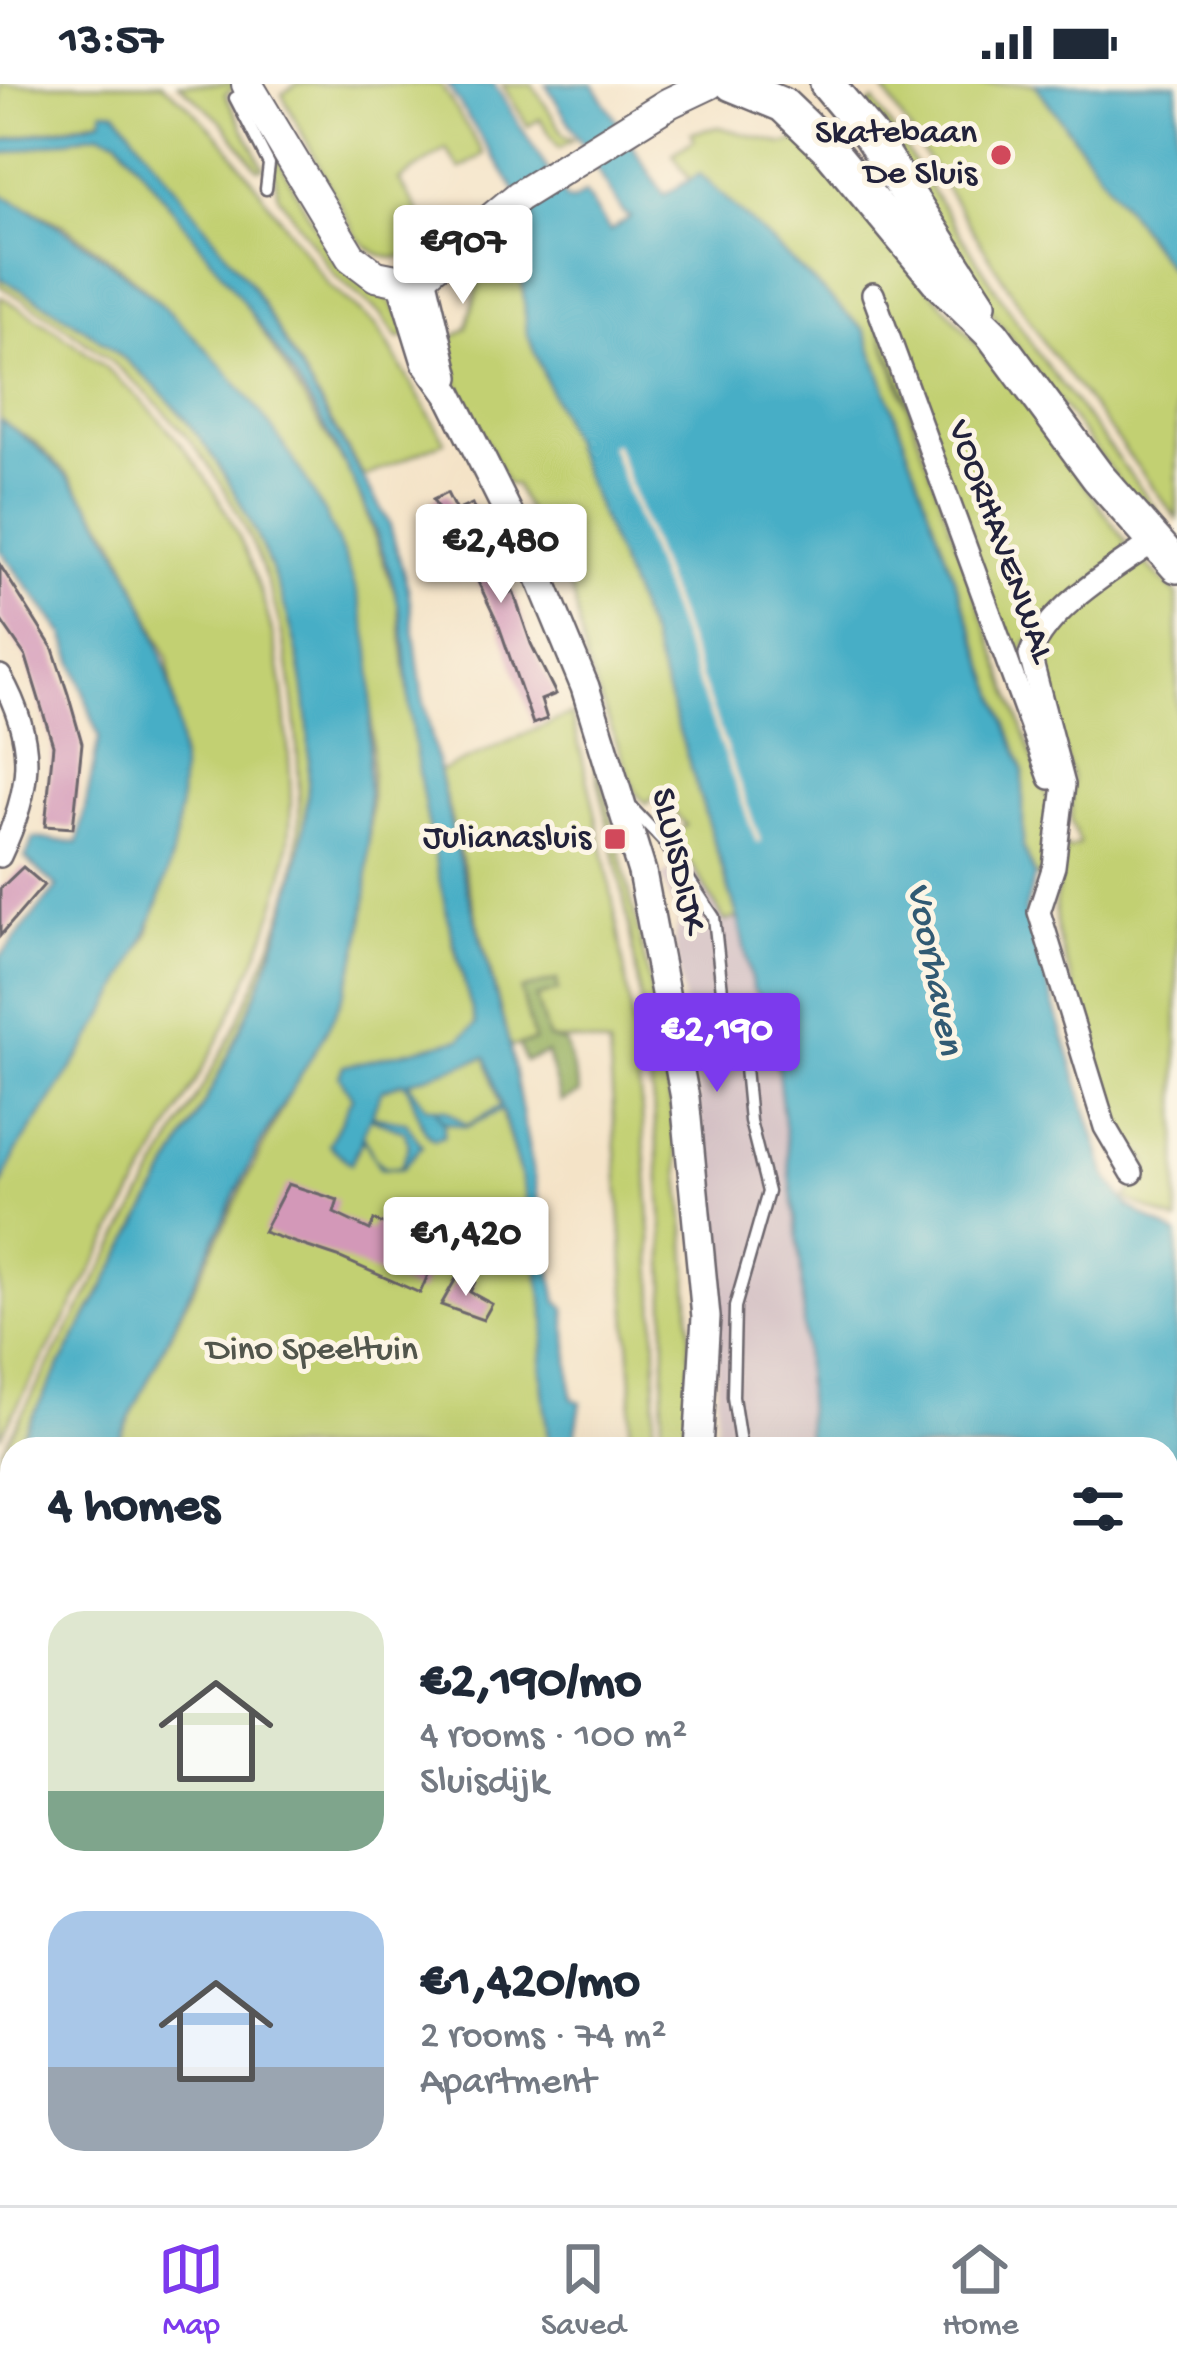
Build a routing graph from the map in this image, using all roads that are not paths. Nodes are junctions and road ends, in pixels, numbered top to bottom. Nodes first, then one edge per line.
1 (709, 84) edge
2 (827, 84) edge
3 (842, 84) edge
4 (255, 85) edge
5 (733, 85) edge
6 (779, 88) edge
7 (676, 93) edge
8 (869, 134) junction
9 (266, 189) dead end
10 (412, 278) junction
11 (873, 294) dead end
12 (993, 335) junction
13 (1098, 477) junction
14 (1146, 547) junction
15 (1177, 566) edge
16 (1177, 584) edge
17 (0, 676) edge
18 (622, 798) junction
19 (1063, 812) junction
20 (0, 856) edge
21 (1132, 1173) dead end
22 (699, 1437) edge
23 (739, 1437) edge

1 - 7 main road
2 - 8 main road
3 - 8 main road
4 - 9 lane
4 - 10 main road
5 - 6 main road
5 - 7 main road
6 - 12 main road
7 - 10 main road
8 - 12 main road
10 - 18 street, SLUISDIJK
11 - 19 street, VOORHAVENWAL
12 - 13 main road
13 - 14 main road
13 - 15 main road
14 - 16 main road
14 - 19 street, VOORHAVENWAL
17 - 20 street
18 - 22 street, SLUISDIJK
18 - 23 lane
19 - 21 street, VOORHAVENWAL

